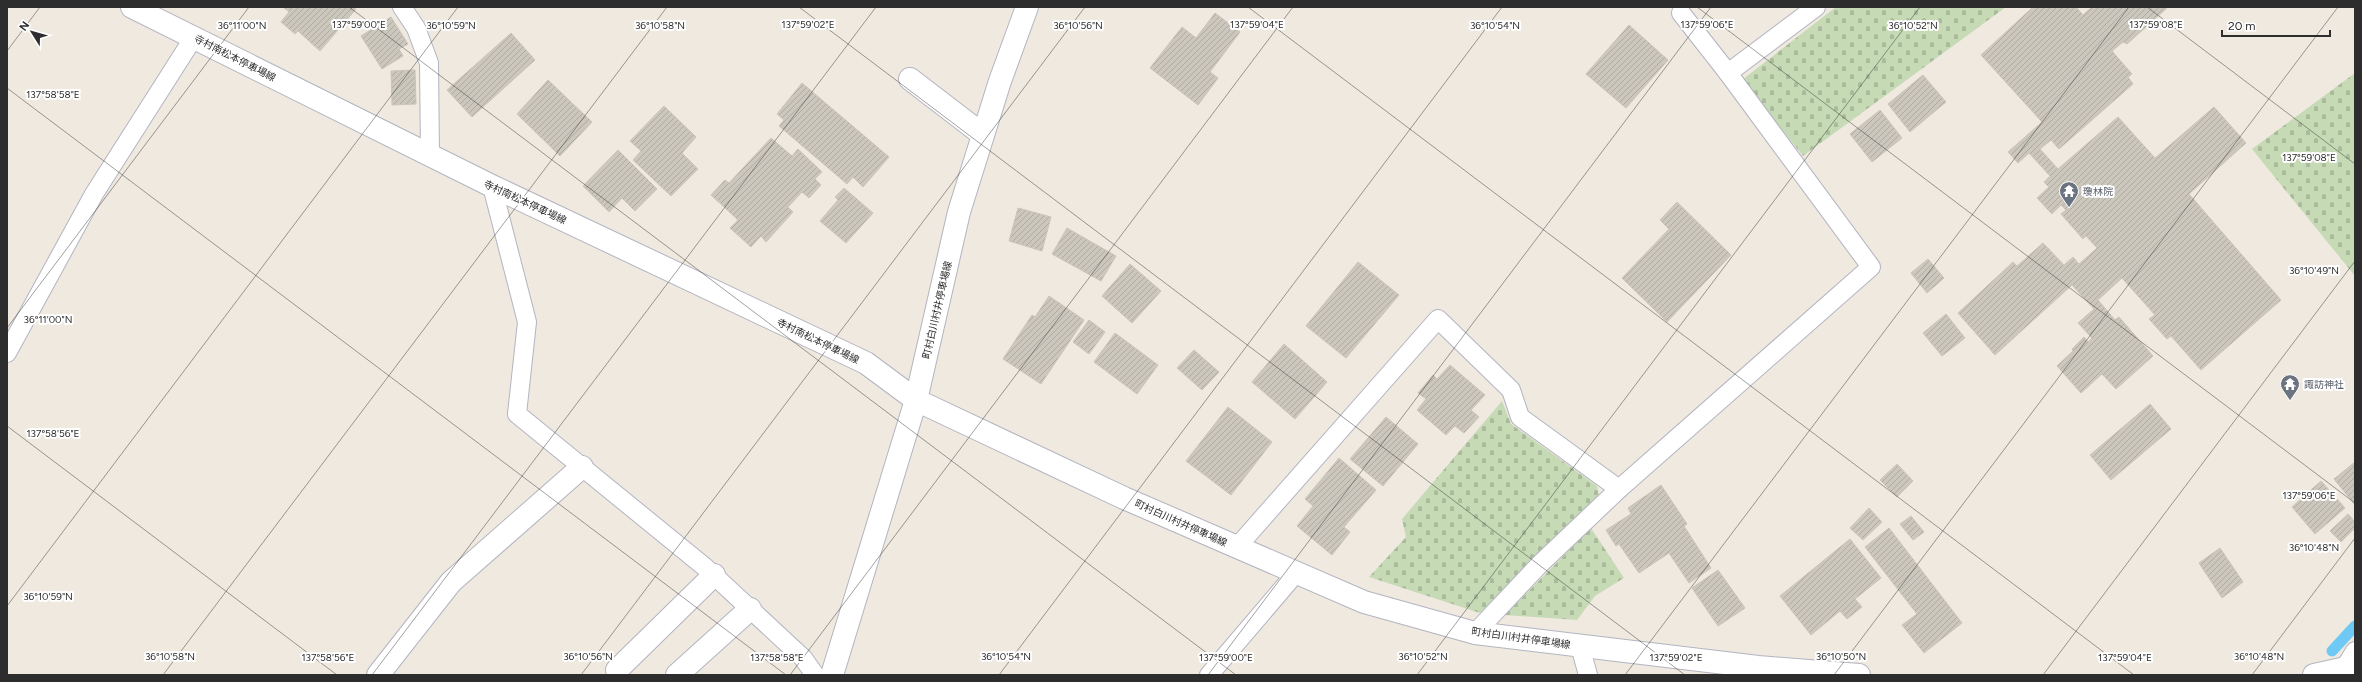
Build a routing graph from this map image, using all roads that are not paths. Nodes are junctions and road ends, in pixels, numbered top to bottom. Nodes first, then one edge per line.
1 (132, 7) edge
2 (402, 7) edge
3 (1027, 7) edge
4 (1816, 7) edge
5 (1681, 13) dead end
6 (194, 37) junction
7 (1728, 73) junction
8 (910, 78) dead end
9 (983, 135) junction
10 (430, 156) junction
11 (492, 186) junction
12 (7, 353) edge
13 (916, 400) junction
14 (582, 467) junction
15 (1618, 489) junction
16 (1237, 547) junction
17 (1296, 573) junction
18 (714, 575) junction
19 (750, 609) junction
20 (1475, 633) junction
21 (1580, 646) junction
22 (2351, 662) edge
23 (617, 670) dead end
24 (378, 675) edge
25 (677, 675) edge
26 (815, 675) edge
27 (832, 675) edge
28 (1209, 675) edge
29 (1588, 675) edge
30 (1859, 675) edge
31 (2314, 675) edge

1 - 6 main road, 寺村南松本停車場線
2 - 10 lane
3 - 9 main road, 町村白川村井停車場線
4 - 7 lane
5 - 7 lane
6 - 10 main road, 寺村南松本停車場線
6 - 12 lane
7 - 15 lane
8 - 9 main road
9 - 13 main road, 町村白川村井停車場線
10 - 11 main road, 寺村南松本停車場線
11 - 13 main road, 寺村南松本停車場線
11 - 14 lane
13 - 16 main road, 町村白川村井停車場線
13 - 27 main road
14 - 18 lane
14 - 24 main road
15 - 16 lane
15 - 20 lane
16 - 17 main road, 町村白川村井停車場線
17 - 20 main road, 町村白川村井停車場線
17 - 28 lane
18 - 19 lane
18 - 23 main road
19 - 25 main road
19 - 26 lane
20 - 21 main road, 町村白川村井停車場線
21 - 29 lane
21 - 30 main road, 町村白川村井停車場線
22 - 31 main road

